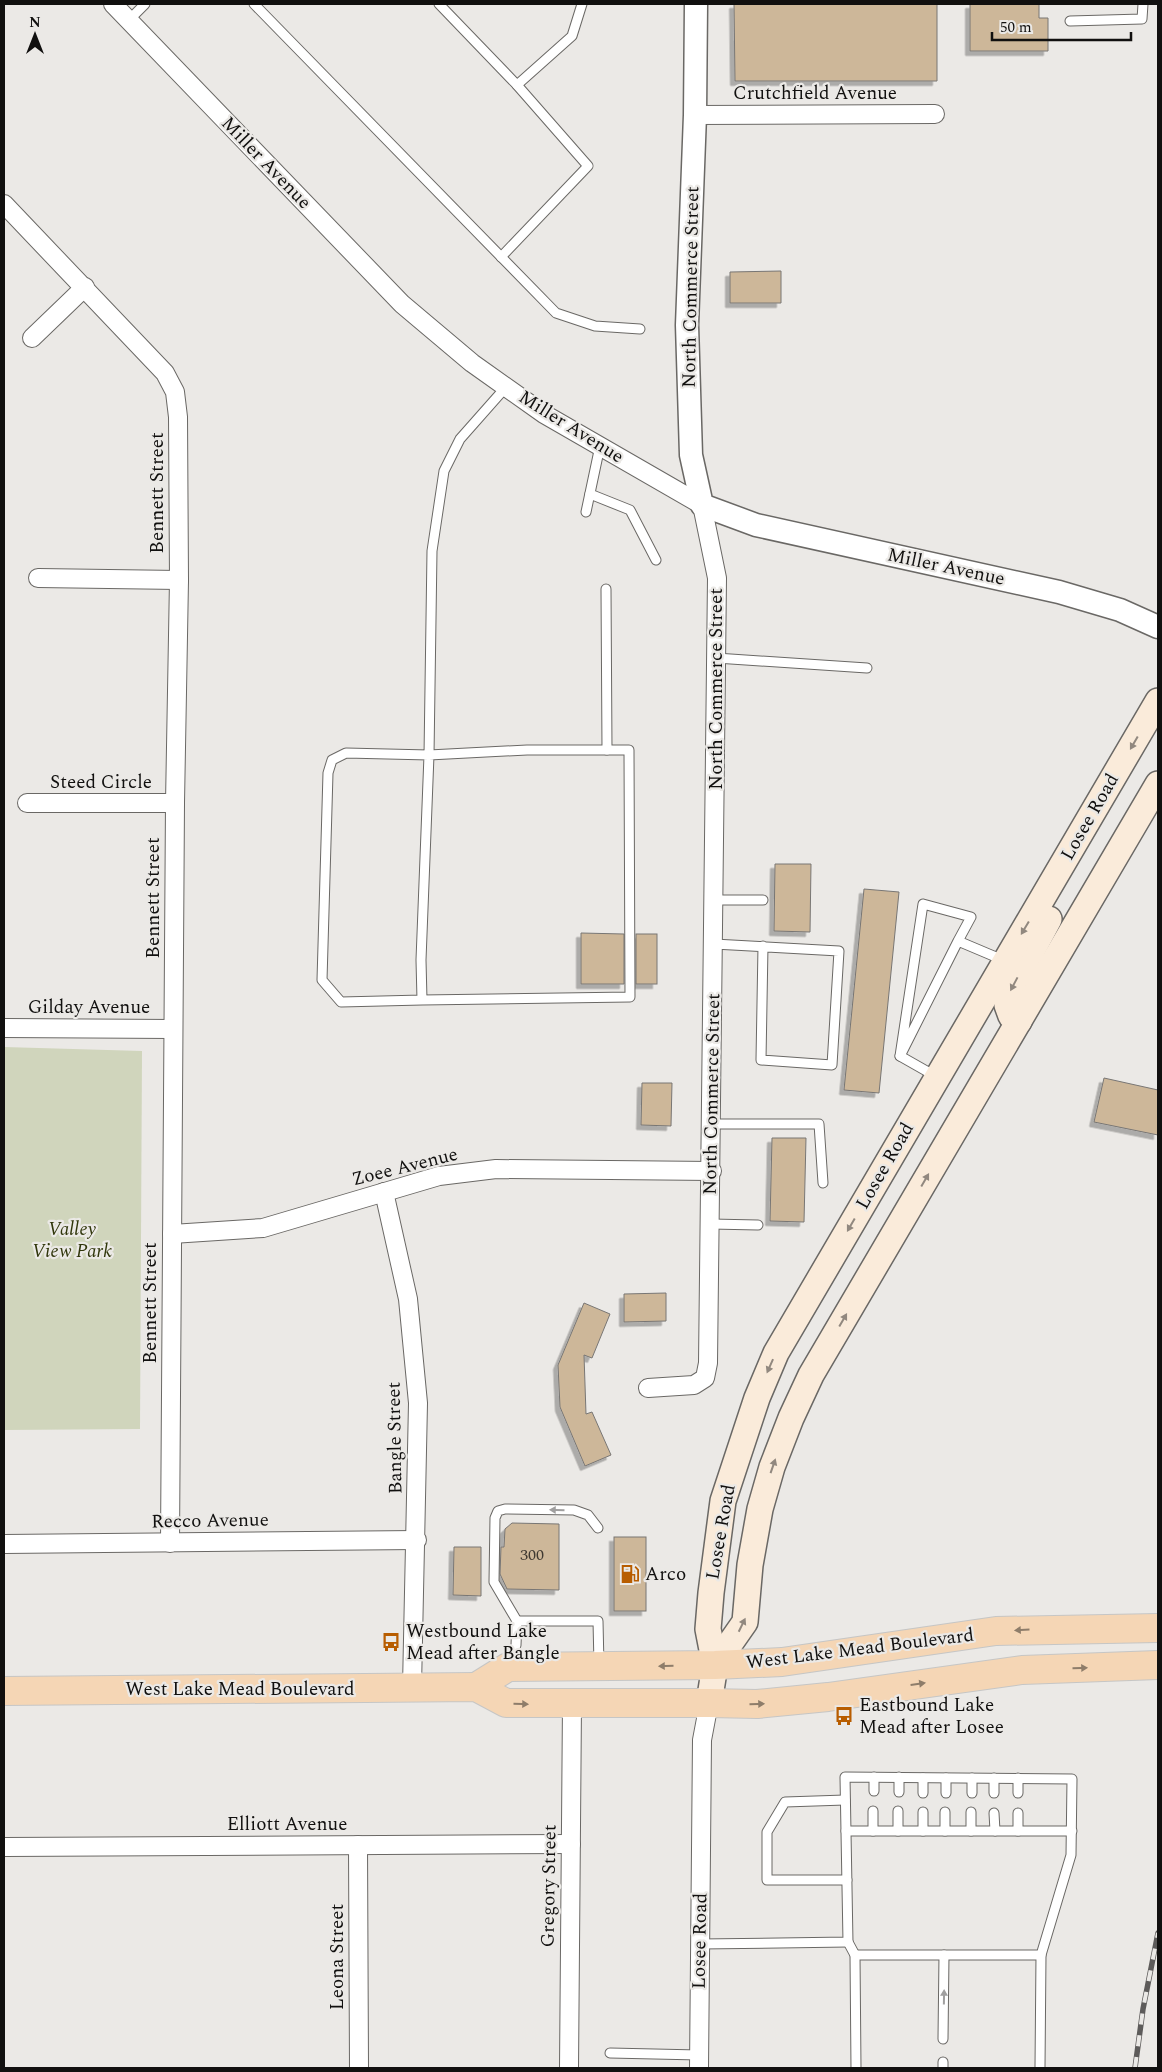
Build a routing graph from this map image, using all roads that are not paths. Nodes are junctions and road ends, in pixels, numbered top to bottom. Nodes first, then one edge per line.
1 (113, 4) edge
2 (145, 4) edge
3 (254, 4) edge
4 (439, 4) edge
5 (582, 4) edge
6 (696, 4) edge
7 (1143, 4) edge
8 (129, 20) junction
9 (1070, 21) dead end
10 (517, 85) junction
11 (935, 114) dead end
12 (695, 115) junction
13 (4, 204) edge
14 (501, 257) junction
15 (85, 287) junction
16 (640, 329) dead end
17 (32, 338) dead end
18 (506, 387) junction
19 (600, 446) junction
20 (590, 494) junction
21 (702, 505) junction
22 (586, 512) dead end
23 (656, 560) dead end
24 (38, 578) dead end
25 (179, 580) junction
26 (606, 589) dead end
27 (1158, 627) edge
28 (716, 658) junction
29 (867, 668) dead end
30 (1158, 701) edge
31 (607, 750) junction
32 (430, 755) junction
33 (1158, 784) edge
34 (27, 803) dead end
35 (175, 803) junction
36 (1046, 892) junction
37 (714, 900) junction
38 (763, 900) dead end
39 (958, 940) junction
40 (714, 944) junction
41 (764, 946) junction
42 (1005, 962) junction
43 (422, 1000) junction
44 (1019, 1021) junction
45 (4, 1028) edge
46 (173, 1029) junction
47 (900, 1056) junction
48 (937, 1078) junction
49 (712, 1124) junction
50 (712, 1172) junction
51 (823, 1183) dead end
52 (384, 1192) junction
53 (711, 1224) junction
54 (758, 1225) dead end
55 (172, 1234) junction
56 (648, 1388) dead end
57 (598, 1528) dead end
58 (417, 1540) junction
59 (170, 1543) junction
60 (4, 1544) edge
61 (517, 1621) junction
62 (1158, 1628) edge
63 (1158, 1664) edge
64 (715, 1665) junction
65 (599, 1666) junction
66 (508, 1667) junction
67 (412, 1687) junction
68 (476, 1687) junction
69 (4, 1691) edge
70 (709, 1702) junction
71 (572, 1704) junction
72 (874, 1777) junction
73 (899, 1777) junction
74 (923, 1778) junction
75 (946, 1778) junction
76 (972, 1778) junction
77 (994, 1778) junction
78 (1018, 1778) junction
79 (874, 1791) dead end
80 (898, 1792) dead end
81 (923, 1792) dead end
82 (946, 1793) dead end
83 (972, 1793) dead end
84 (994, 1793) dead end
85 (1018, 1793) dead end
86 (845, 1800) junction
87 (874, 1811) dead end
88 (898, 1811) dead end
89 (923, 1812) dead end
90 (945, 1812) dead end
91 (972, 1812) dead end
92 (994, 1813) dead end
93 (1018, 1813) dead end
94 (873, 1830) junction
95 (846, 1831) junction
96 (898, 1831) junction
97 (923, 1831) junction
98 (945, 1831) junction
99 (972, 1831) junction
100 (1072, 1831) junction
101 (995, 1832) junction
102 (1018, 1832) junction
103 (571, 1844) junction
104 (358, 1845) junction
105 (4, 1847) edge
106 (847, 1880) junction
107 (848, 1942) junction
108 (700, 1944) junction
109 (855, 1955) junction
110 (944, 1955) junction
111 (1041, 1955) junction
112 (943, 2040) dead end
113 (610, 2053) dead end
114 (699, 2062) edge
115 (358, 2068) edge
116 (569, 2068) edge
117 (856, 2068) edge
118 (1040, 2068) edge

1 - 8 street, Miller Avenue
2 - 8 lane
3 - 14 lane
4 - 10 lane
5 - 10 lane
6 - 12 street, North Commerce Street
7 - 9 lane
8 - 18 street, Miller Avenue
10 - 14 lane
11 - 12 street, Crutchfield Avenue
12 - 21 street, North Commerce Street
13 - 15 street, Bennett Street
14 - 16 lane
15 - 17 street
15 - 25 street, Bennett Street
18 - 19 street, Miller Avenue
18 - 32 lane
19 - 20 lane
19 - 21 street, Miller Avenue
20 - 22 lane
20 - 23 lane
21 - 27 street, Miller Avenue
21 - 28 street, North Commerce Street
24 - 25 street
25 - 35 street, Bennett Street
26 - 31 lane
28 - 29 lane
28 - 37 street, North Commerce Street
30 -> 36 main road, Losee Road
31 - 32 lane
31 - 43 lane
32 - 43 lane
32 - 43 lane
33 - 44 main road, Losee Road
34 - 35 street, Steed Circle
35 - 46 street, Bennett Street
36 -> 42 main road, Losee Road
36 -> 44 main road
37 - 38 lane
37 - 40 street, North Commerce Street
39 - 42 lane
39 - 47 lane
39 - 47 lane
40 - 41 lane
40 - 49 street, North Commerce Street
41 - 41 lane
42 - 48 main road, Losee Road
64 -> 44 main road, Losee Road
45 - 46 street, Gilday Avenue
46 - 55 street, Bennett Street
47 - 48 lane
48 -> 64 main road, Losee Road
49 - 50 street, North Commerce Street
49 - 51 lane
50 - 52 street, Zoee Avenue
50 - 53 street, North Commerce Street
52 - 55 street, Zoee Avenue
52 - 58 street, Bangle Street
53 - 54 lane
53 - 56 street, North Commerce Street
55 - 59 street, Bennett Street
57 -> 61 lane
58 - 59 street, Recco Avenue
58 - 67 street, Bangle Street
59 - 60 street, Recco Avenue
61 - 65 lane
61 - 66 lane
62 -> 64 main road, West Lake Mead Boulevard
70 -> 63 main road, West Lake Mead Boulevard
64 -> 65 main road, West Lake Mead Boulevard
64 - 70 main road, Losee Road
65 - 66 main road, West Lake Mead Boulevard
66 - 68 main road
67 - 68 main road, West Lake Mead Boulevard
67 - 69 main road, West Lake Mead Boulevard
68 -> 71 main road, West Lake Mead Boulevard
70 - 71 main road, West Lake Mead Boulevard
70 - 108 street, Losee Road
71 - 103 street, Gregory Street
72 - 73 lane
72 - 79 lane
72 - 86 lane
73 - 74 lane
73 - 80 lane
74 - 75 lane
74 - 81 lane
75 - 76 lane
75 - 82 lane
76 - 77 lane
76 - 83 lane
77 - 78 lane
77 - 84 lane
78 - 85 lane
78 - 100 lane
86 - 95 lane
86 - 106 lane
87 - 94 lane
88 - 96 lane
89 - 97 lane
90 - 98 lane
91 - 99 lane
92 - 101 lane
93 - 102 lane
94 - 95 lane
94 - 96 lane
95 - 106 lane
96 - 97 lane
97 - 98 lane
98 - 99 lane
99 - 101 lane
100 - 102 lane
100 - 111 lane
101 - 102 lane
103 - 104 street, Elliott Avenue
103 - 116 street, Gregory Street
104 - 105 street, Elliott Avenue
104 - 115 street, Leona Street
106 - 107 lane
107 - 108 lane
107 - 109 lane
108 - 114 street, Losee Road
109 - 110 lane
109 - 117 lane
110 - 111 lane
112 -> 110 lane
111 - 118 lane
113 - 114 lane

